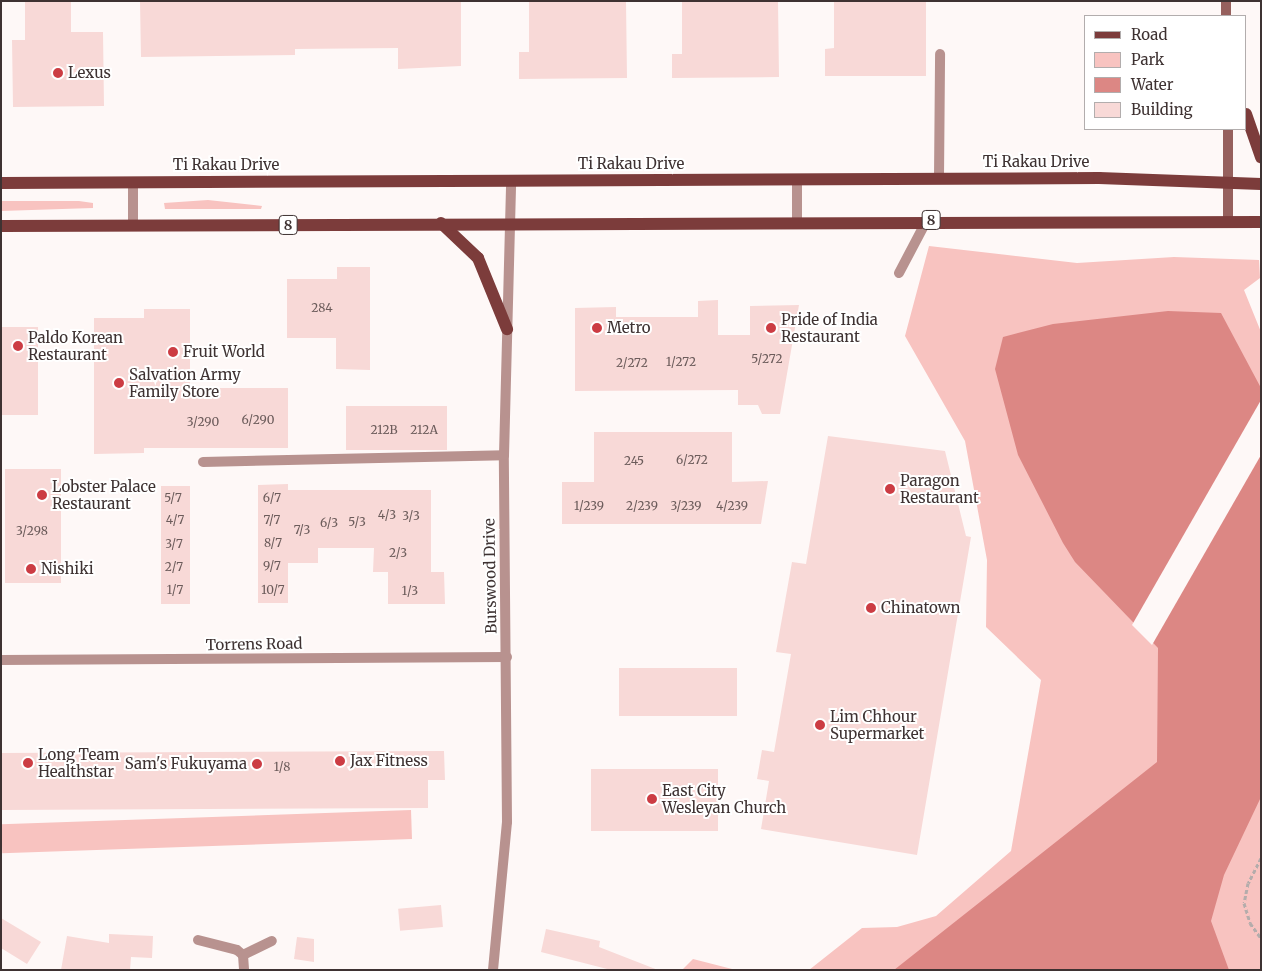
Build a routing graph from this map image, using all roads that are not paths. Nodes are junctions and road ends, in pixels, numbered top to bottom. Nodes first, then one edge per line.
1 (1226, 1) edge
2 (1226, 15) edge
3 (940, 54) dead end
4 (1247, 117) edge
5 (1228, 130) edge
6 (1261, 157) edge
7 (939, 178) junction
8 (797, 179) junction
9 (511, 181) junction
10 (133, 182) junction
11 (1227, 182) junction
12 (1, 183) edge
13 (1261, 184) edge
14 (927, 220) junction
15 (1228, 220) junction
16 (797, 221) junction
17 (511, 222) junction
18 (1261, 222) edge
19 (441, 223) junction
20 (133, 225) junction
21 (1, 226) edge
22 (899, 273) dead end
23 (507, 329) junction
24 (504, 455) junction
25 (203, 462) dead end
26 (506, 657) junction
27 (1, 660) edge
28 (198, 940) dead end
29 (272, 941) dead end
30 (243, 955) junction
31 (244, 970) edge
32 (493, 970) edge

1 - 2 main road
3 - 7 street
4 - 6 main road
5 - 11 main road
7 - 8 main road, Ti Rakau Drive
7 - 11 main road, Ti Rakau Drive
8 - 9 main road, Ti Rakau Drive
8 - 16 street
9 - 10 main road, Ti Rakau Drive
9 - 17 street, Burswood Drive
10 - 12 main road, Ti Rakau Drive
10 - 20 street
11 - 13 main road, Ti Rakau Drive
11 - 15 main road
14 - 15 main road, 8
14 - 16 main road, 8
14 - 22 street
15 - 18 main road, 8
16 - 17 main road, 8
17 - 19 main road, 8
17 - 23 street, Burswood Drive
19 - 20 main road, 8
19 - 23 main road
20 - 21 main road, 8
23 - 24 street, Burswood Drive
24 - 25 street
24 - 26 street, Burswood Drive
26 - 27 street, Torrens Road
26 - 32 street, Burswood Drive
28 - 30 street
29 - 30 street
30 - 31 street

